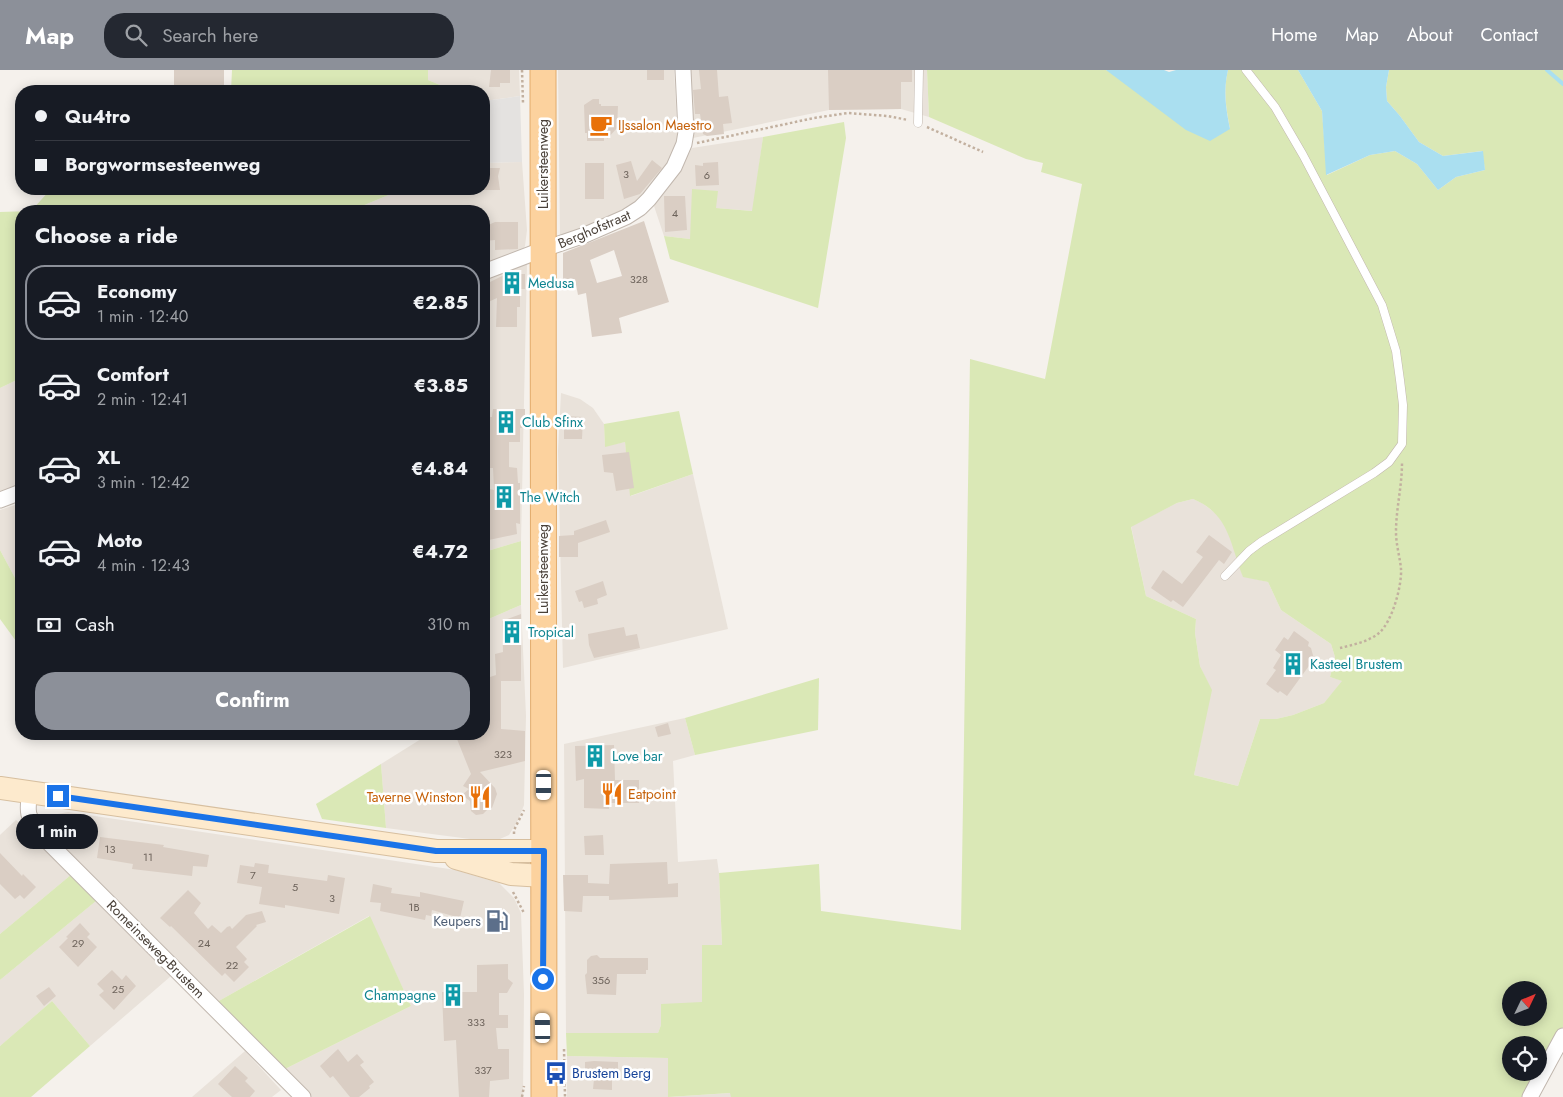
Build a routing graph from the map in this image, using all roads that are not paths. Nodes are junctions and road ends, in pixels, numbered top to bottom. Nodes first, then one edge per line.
1 (543, 70) edge
2 (682, 70) edge
3 (918, 70) edge
4 (1246, 70) edge
5 (918, 123) road end
6 (544, 249) junction
7 (490, 270) edge
8 (15, 494) edge
9 (0, 500) edge
10 (1225, 576) dead end
11 (0, 788) edge
12 (30, 792) junction
13 (436, 851) junction
14 (544, 851) junction
15 (544, 876) junction
16 (1563, 1036) edge
17 (303, 1097) edge
18 (544, 1097) edge
19 (1530, 1097) edge

1 - 6 main road, Luikersteenweg
2 - 6 street, Berghofstraat
3 - 5 lane
4 - 10 lane
6 - 7 street, Berghofstraat
6 - 14 main road, Luikersteenweg
8 - 9 street
11 - 12 main road
12 - 13 main road
12 - 17 street, Romeinseweg-Brustem
13 - 14 main road
13 - 15 main road
14 - 15 main road, Luikersteenweg
15 - 18 main road, Luikersteenweg
16 - 19 street

